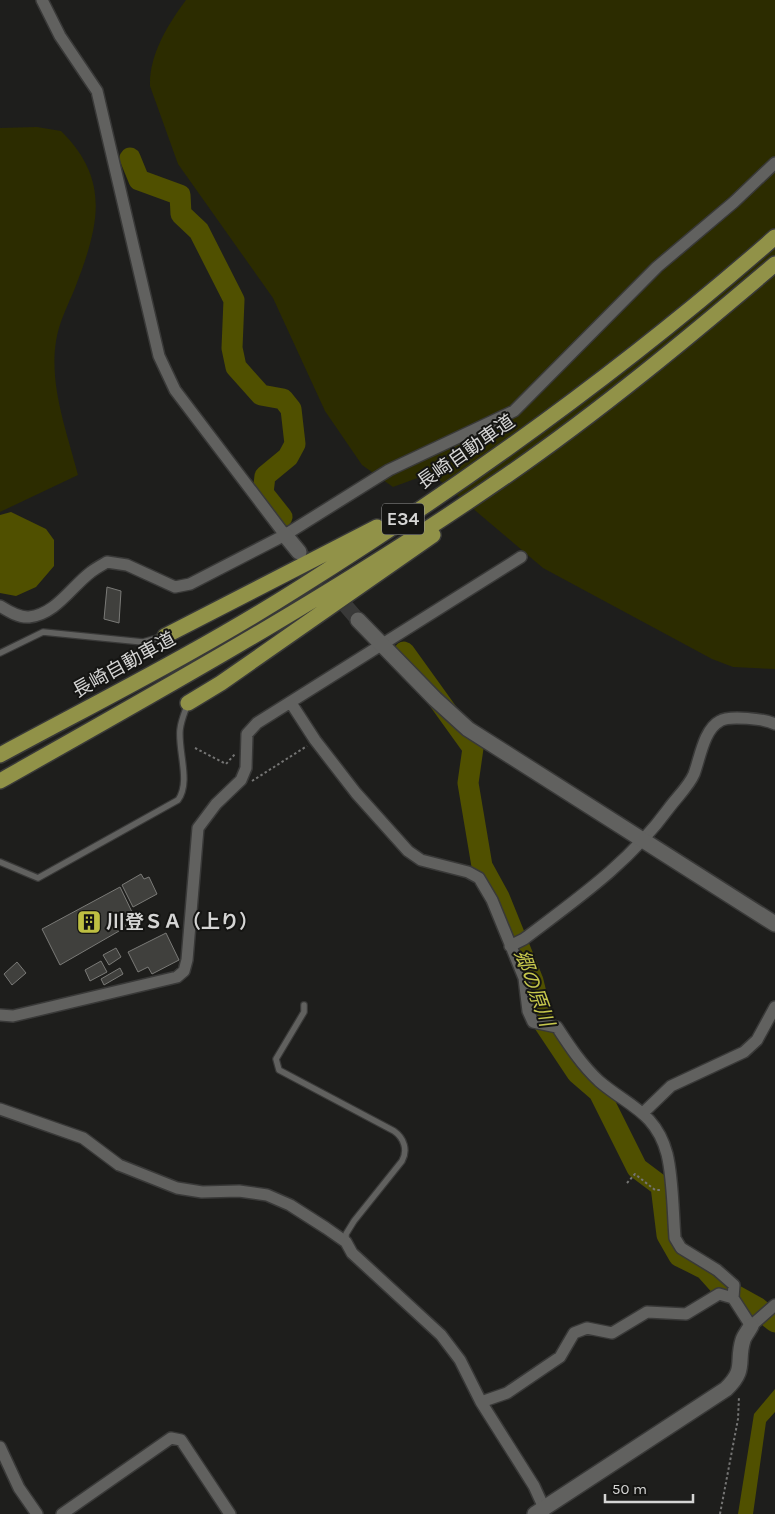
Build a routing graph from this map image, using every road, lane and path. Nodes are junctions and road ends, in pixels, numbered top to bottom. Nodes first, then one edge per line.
1 (42, 0) edge
2 (775, 163) edge
3 (775, 237) edge
4 (775, 264) edge
5 (508, 475) junction
6 (421, 507) junction
7 (285, 535) junction
8 (299, 552) tunnel mouth
9 (522, 557) dead end
10 (0, 606) edge
11 (358, 620) tunnel mouth
12 (165, 636) joint
13 (382, 646) junction
14 (0, 653) edge
15 (188, 703) joint
16 (291, 703) junction
17 (775, 724) edge
18 (315, 740) junction
19 (246, 743) junction
20 (195, 748) dead end
21 (0, 755) edge
22 (242, 780) junction
23 (0, 781) edge
24 (642, 840) junction
25 (0, 862) edge
26 (775, 924) edge
27 (510, 946) junction
28 (304, 1005) dead end
29 (775, 1007) edge
30 (0, 1015) edge
31 (0, 1109) edge
32 (644, 1112) junction
33 (627, 1183) dead end
34 (655, 1190) dead end
35 (346, 1242) junction
36 (733, 1298) junction
37 (773, 1307) edge
38 (756, 1322) junction
39 (736, 1380) junction
40 (482, 1402) junction
41 (0, 1447) edge
42 (539, 1511) edge
43 (37, 1514) edge
44 (62, 1514) edge
45 (230, 1514) edge
46 (720, 1514) edge

1 - 7 street
2 - 7 street
3 - 6 highway, 長崎自動車道 / E34
4 - 5 highway, 長崎自動車道 / E34
5 - 15 highway
5 - 23 highway, 長崎自動車道 / E34
6 - 12 highway
6 - 21 highway, 長崎自動車道 / E34
7 - 8 street
7 - 10 street
9 - 13 street
11 - 13 street
12 - 14 lane
13 - 16 street
13 - 24 street
15 - 25 lane
16 - 18 street
16 - 19 street
17 - 24 street
18 - 22 path
18 - 27 street
19 - 20 path
19 - 22 street
22 - 30 street
24 - 26 street
24 - 27 street
27 - 32 street
28 - 35 lane
29 - 32 street
31 - 35 street
32 - 36 street
33 - 34 path
35 - 40 street
36 - 38 street
36 - 40 street
37 - 38 street
38 - 39 street
39 - 42 street
39 - 46 path
40 - 42 street
41 - 43 street
44 - 45 street

